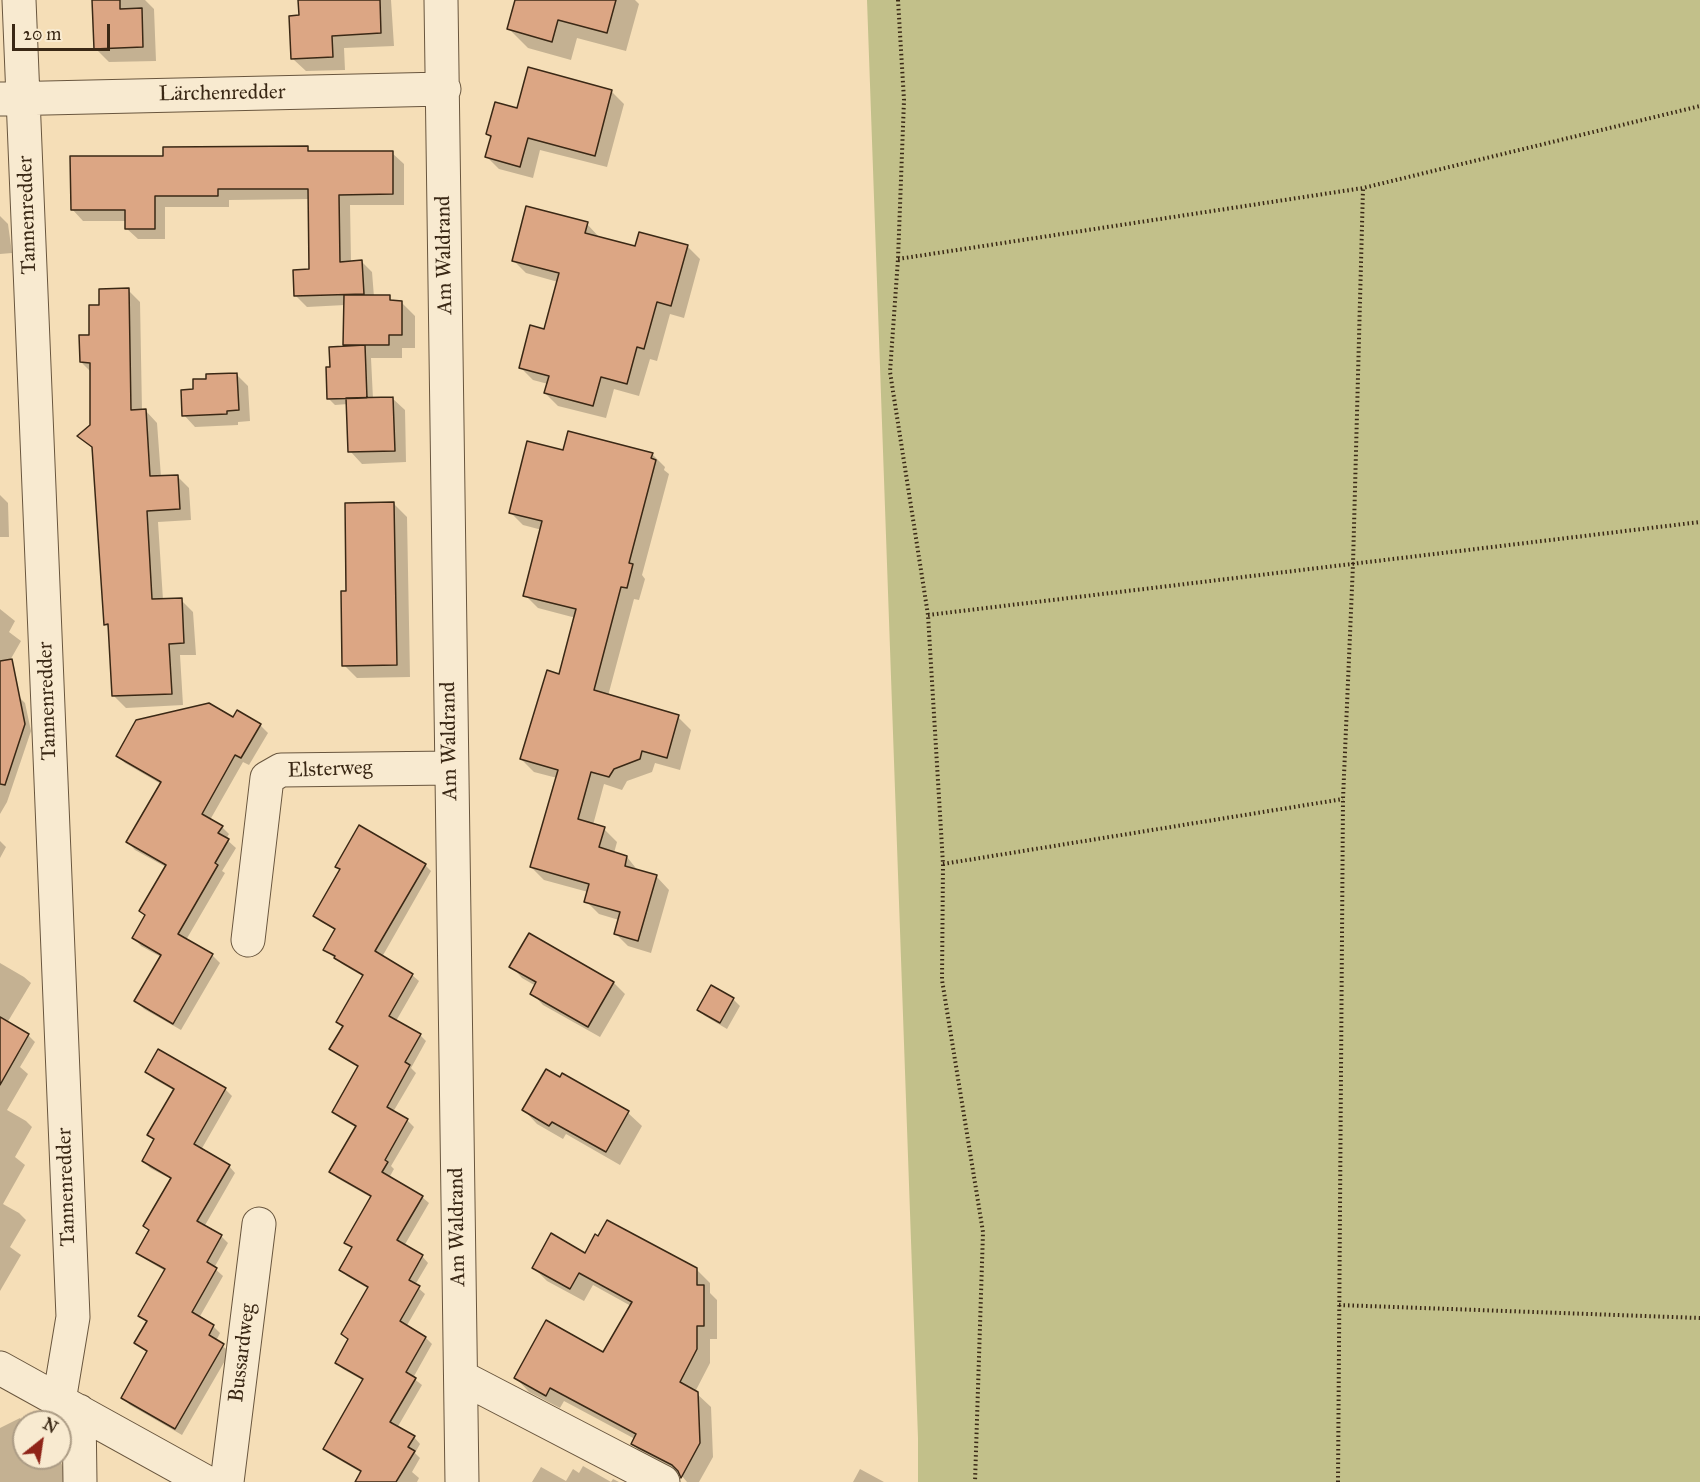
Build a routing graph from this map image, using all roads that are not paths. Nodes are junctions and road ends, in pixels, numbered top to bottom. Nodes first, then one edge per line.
1 (19, 0) edge
2 (441, 0) edge
3 (444, 89) junction
4 (12, 99) edge
5 (451, 768) junction
6 (248, 940) dead end
7 (259, 1224) dead end
8 (0, 1368) edge
9 (461, 1377) junction
10 (69, 1406) junction
11 (80, 1482) edge
12 (206, 1482) edge
13 (227, 1482) edge
14 (462, 1482) edge
15 (663, 1482) edge

1 - 4 street, Tannenredder
2 - 3 street, Am Waldrand
3 - 4 street, Lärchenredder
3 - 5 street, Am Waldrand
4 - 10 street, Tannenredder
5 - 6 street, Elsterweg
5 - 9 street, Am Waldrand
7 - 13 street, Bussardweg
8 - 10 street
9 - 14 street, Am Waldrand
9 - 15 street
10 - 11 street, Tannenredder
10 - 12 street

